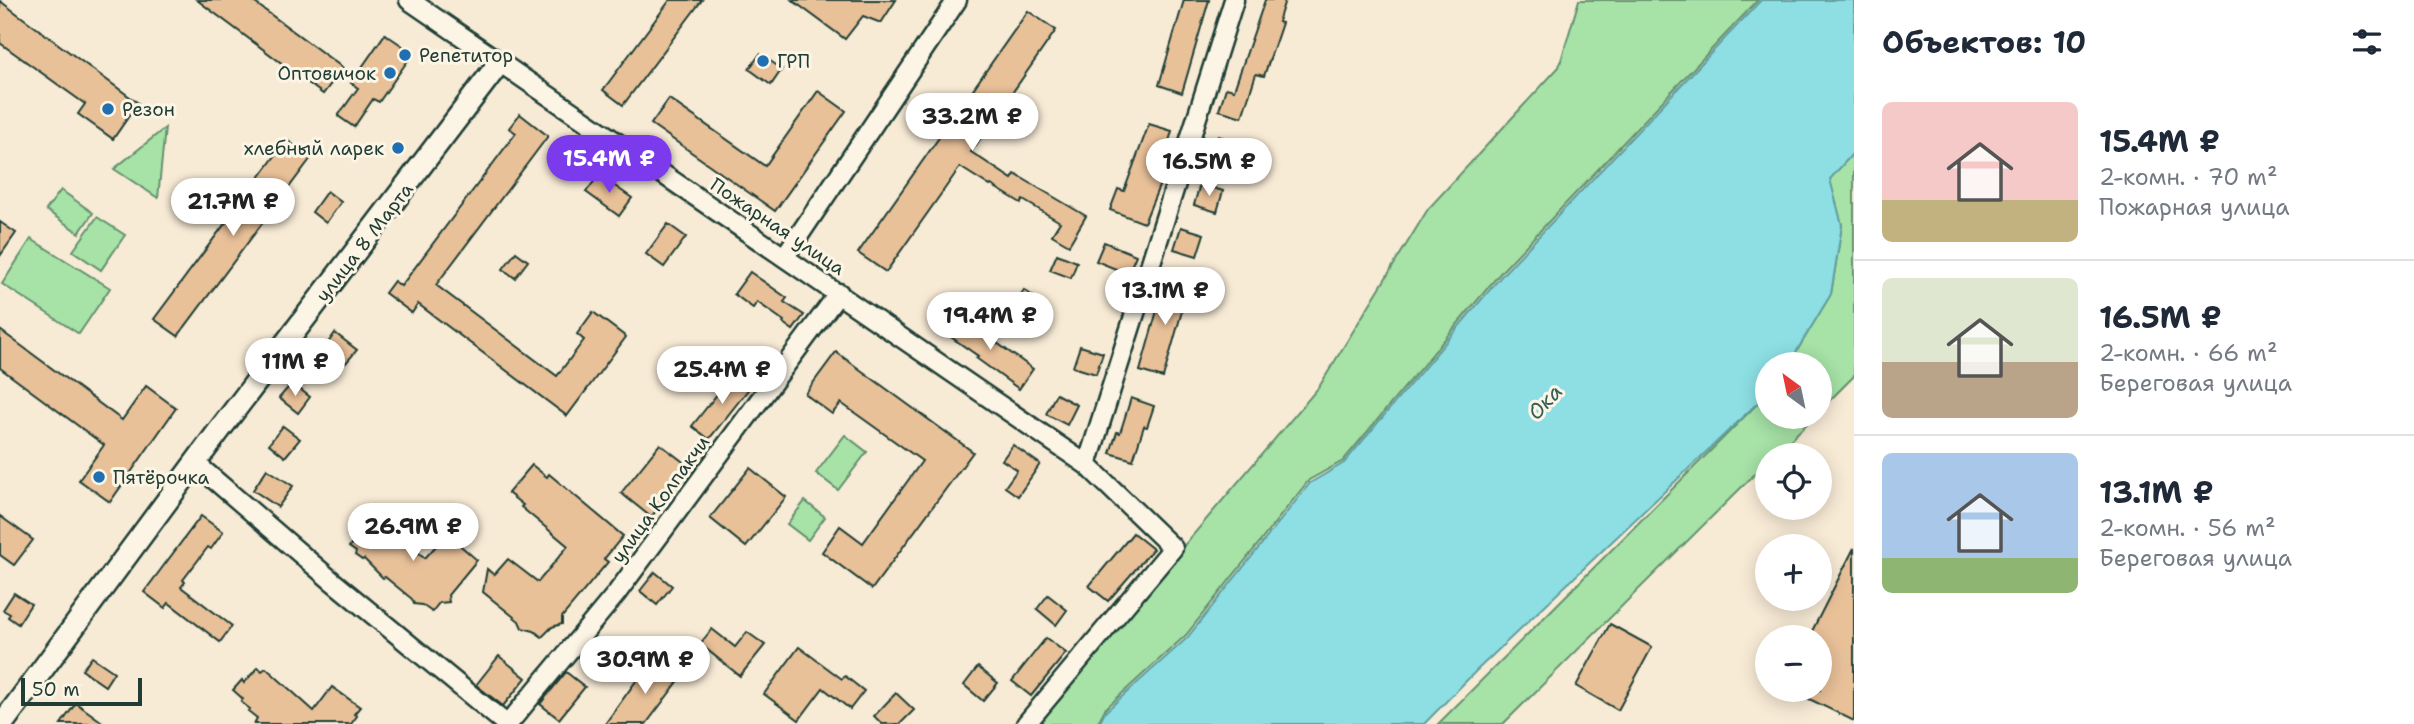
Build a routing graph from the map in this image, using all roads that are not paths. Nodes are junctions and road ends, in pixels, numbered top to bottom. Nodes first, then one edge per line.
1 (409, 0) edge
2 (957, 0) edge
3 (1234, 0) edge
4 (500, 62) junction
5 (785, 257) junction
6 (839, 293) junction
7 (195, 463) junction
8 (1087, 465) junction
9 (2, 724) edge
10 (507, 724) edge
11 (1026, 724) edge

1 - 4 street, Пожарная улица
2 - 5 street
3 - 8 street
4 - 5 street, Пожарная улица
4 - 7 street, улица 8 Марта
5 - 6 street, Пожарная улица
6 - 8 street, Пожарная улица
6 - 10 street, улица Колпакчи
7 - 9 street, улица 8 Марта
7 - 10 street
8 - 11 street, Пожарная улица

